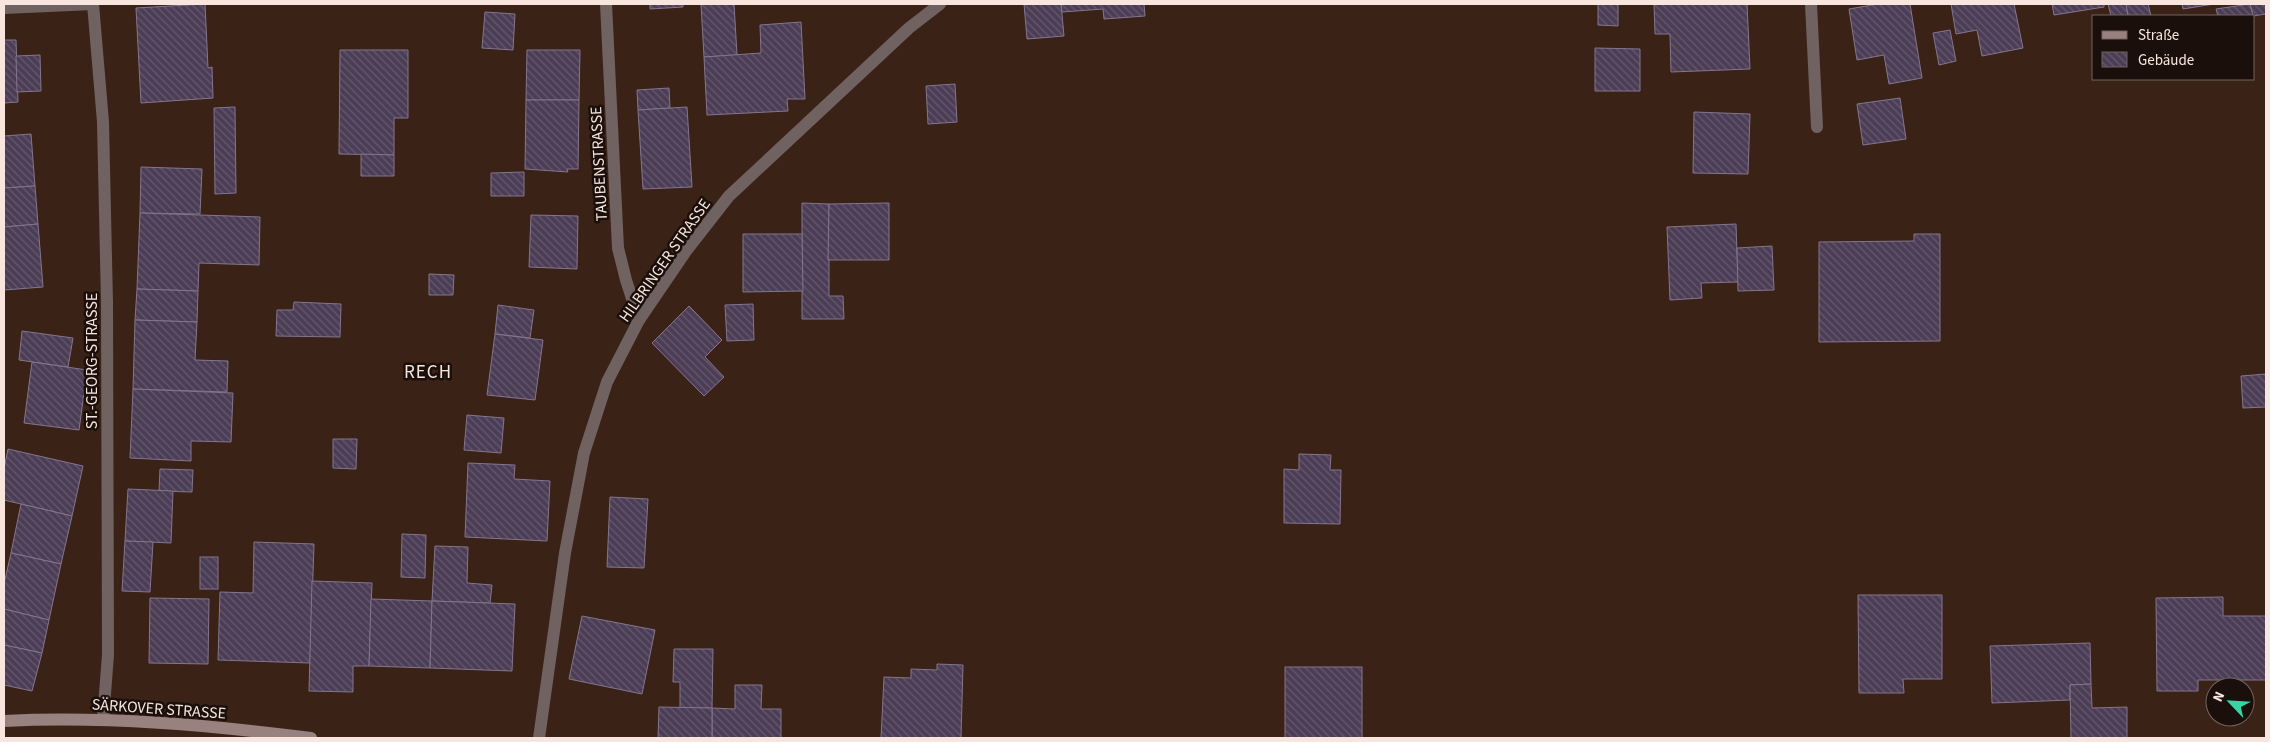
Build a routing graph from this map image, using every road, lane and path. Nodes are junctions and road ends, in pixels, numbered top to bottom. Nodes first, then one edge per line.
1 (93, 4) edge
2 (606, 4) edge
3 (940, 4) edge
4 (1811, 4) edge
5 (4, 8) edge
6 (1816, 127) dead end
7 (639, 320) junction
8 (103, 719) junction
9 (4, 721) edge
10 (311, 738) edge
11 (539, 738) edge

1 - 5 street
1 - 8 street, ST.-GEORG-STRASSE
2 - 7 street, TAUBENSTRASSE
3 - 7 street, HILBRINGER STRASSE
4 - 6 street
7 - 11 street, HILBRINGER STRASSE
8 - 9 main road, SÄRKOVER STRASSE
8 - 10 main road, SÄRKOVER STRASSE

